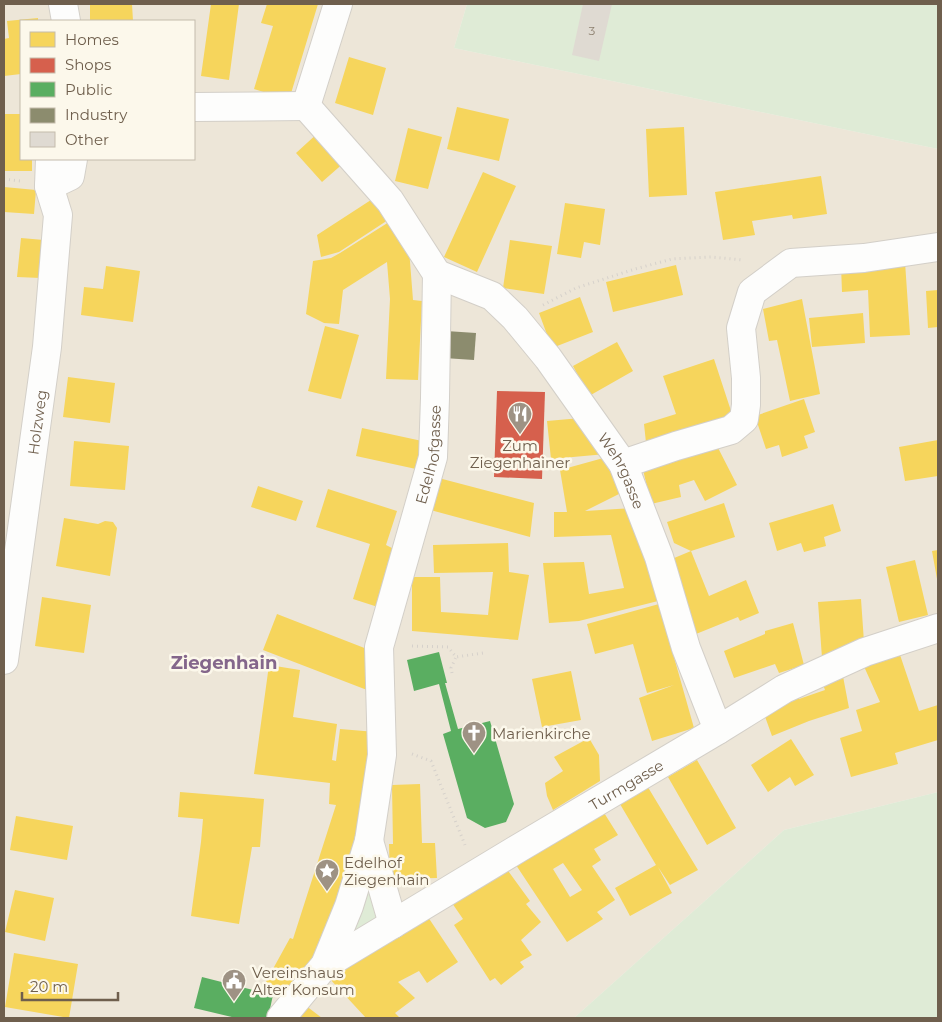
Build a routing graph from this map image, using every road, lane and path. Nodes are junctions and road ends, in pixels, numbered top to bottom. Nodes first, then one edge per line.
1 (56, 4) edge
2 (63, 4) edge
3 (338, 4) edge
4 (53, 20) edge
5 (66, 20) edge
6 (306, 106) junction
7 (195, 107) edge
8 (50, 160) edge
9 (73, 160) edge
10 (49, 186) junction
11 (938, 247) edge
12 (791, 263) junction
13 (437, 274) junction
14 (515, 318) junction
15 (623, 464) junction
16 (938, 628) edge
17 (407, 647) dead end
18 (483, 653) dead end
19 (456, 657) junction
20 (4, 660) edge
21 (452, 673) dead end
22 (718, 730) junction
23 (409, 746) dead end
24 (369, 841) junction
25 (477, 873) junction
26 (393, 924) junction
27 (325, 965) junction
28 (281, 1018) edge

1 - 4 street
2 - 5 street
3 - 6 street
6 - 7 street
6 - 13 street
8 - 10 street, Holzweg
9 - 10 street
10 - 20 street, Holzweg
11 - 12 street
12 - 14 path
12 - 15 street
13 - 14 street, Wehrgasse
13 - 24 street, Edelhofgasse
14 - 15 street, Wehrgasse
15 - 22 street, Wehrgasse
16 - 22 street, Turmgasse
17 - 19 path
18 - 19 path
19 - 21 path
22 - 25 street, Turmgasse
23 - 25 path
24 - 26 street, Edelhofgasse
24 - 27 street, Edelhofgasse
25 - 26 street, Turmgasse
26 - 27 street, Turmgasse
27 - 28 street, Edelhofgasse

